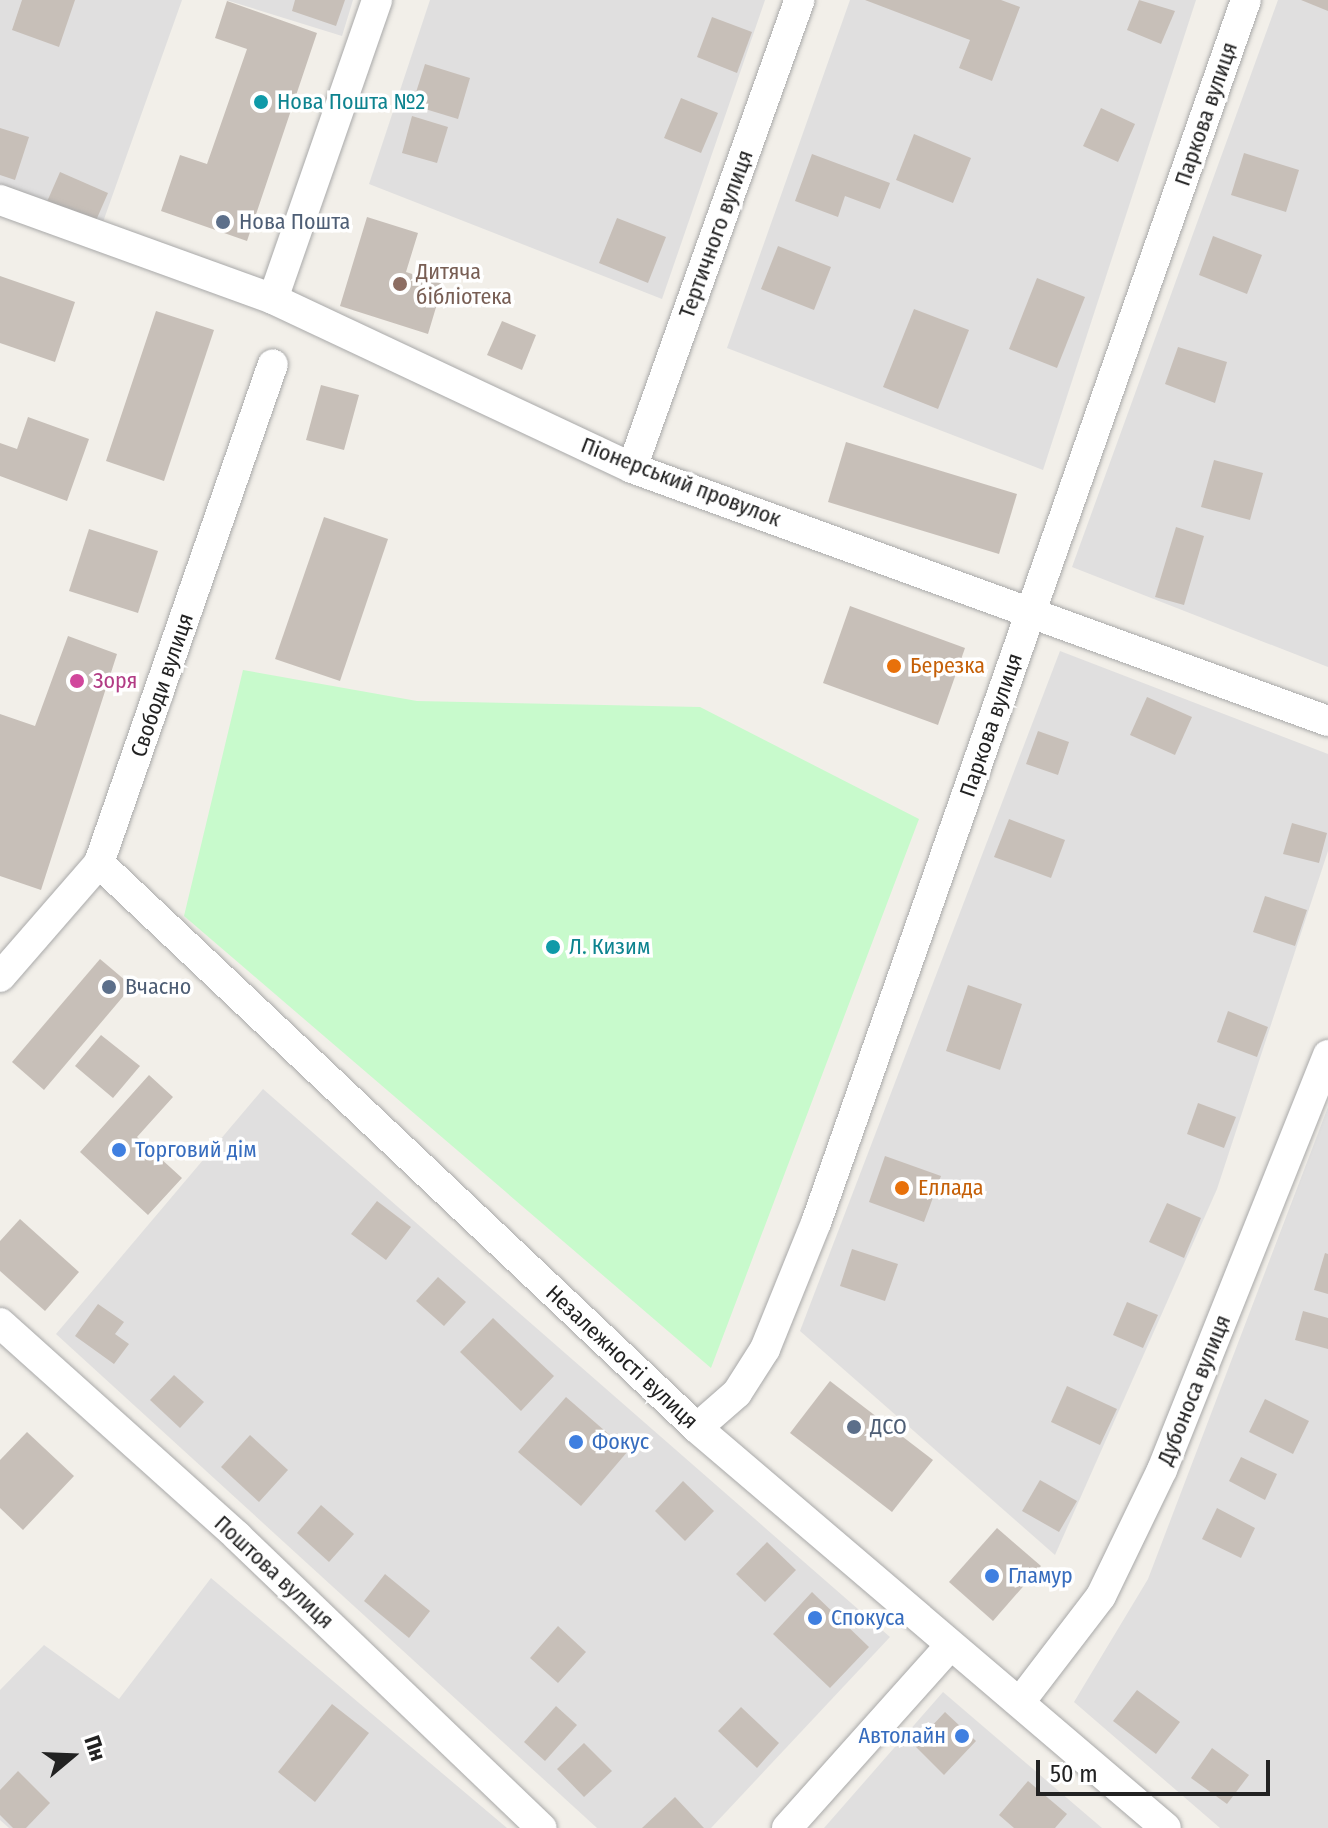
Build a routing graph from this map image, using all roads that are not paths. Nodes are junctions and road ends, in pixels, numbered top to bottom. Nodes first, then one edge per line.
1 (377, 0) edge
2 (800, 0) edge
3 (1246, 0) edge
4 (0, 200) edge
5 (273, 299) junction
6 (273, 364) dead end
7 (632, 468) junction
8 (1031, 612) junction
9 (1328, 721) edge
10 (99, 863) junction
11 (0, 977) edge
12 (1328, 1055) edge
13 (0, 1323) edge
14 (697, 1428) junction
15 (949, 1647) junction
16 (1020, 1702) junction
17 (542, 1828) edge
18 (787, 1828) edge
19 (1166, 1828) edge

1 - 5 street
2 - 7 street, Тертичного вулиця
3 - 8 street, Паркова вулиця
4 - 5 street, Піонерський провулок
5 - 7 street, Піонерський провулок
6 - 10 street, Свободи вулиця
7 - 8 street, Піонерський провулок
8 - 9 street, Піонерський провулок
8 - 14 street, Паркова вулиця
10 - 11 street, Свободи вулиця
10 - 14 street, Незалежності вулиця
12 - 16 street, Дубоноса вулиця
13 - 17 street, Поштова вулиця
14 - 15 street, Незалежності вулиця
15 - 16 street, Незалежності вулиця
15 - 18 street
16 - 19 street, Незалежності вулиця

